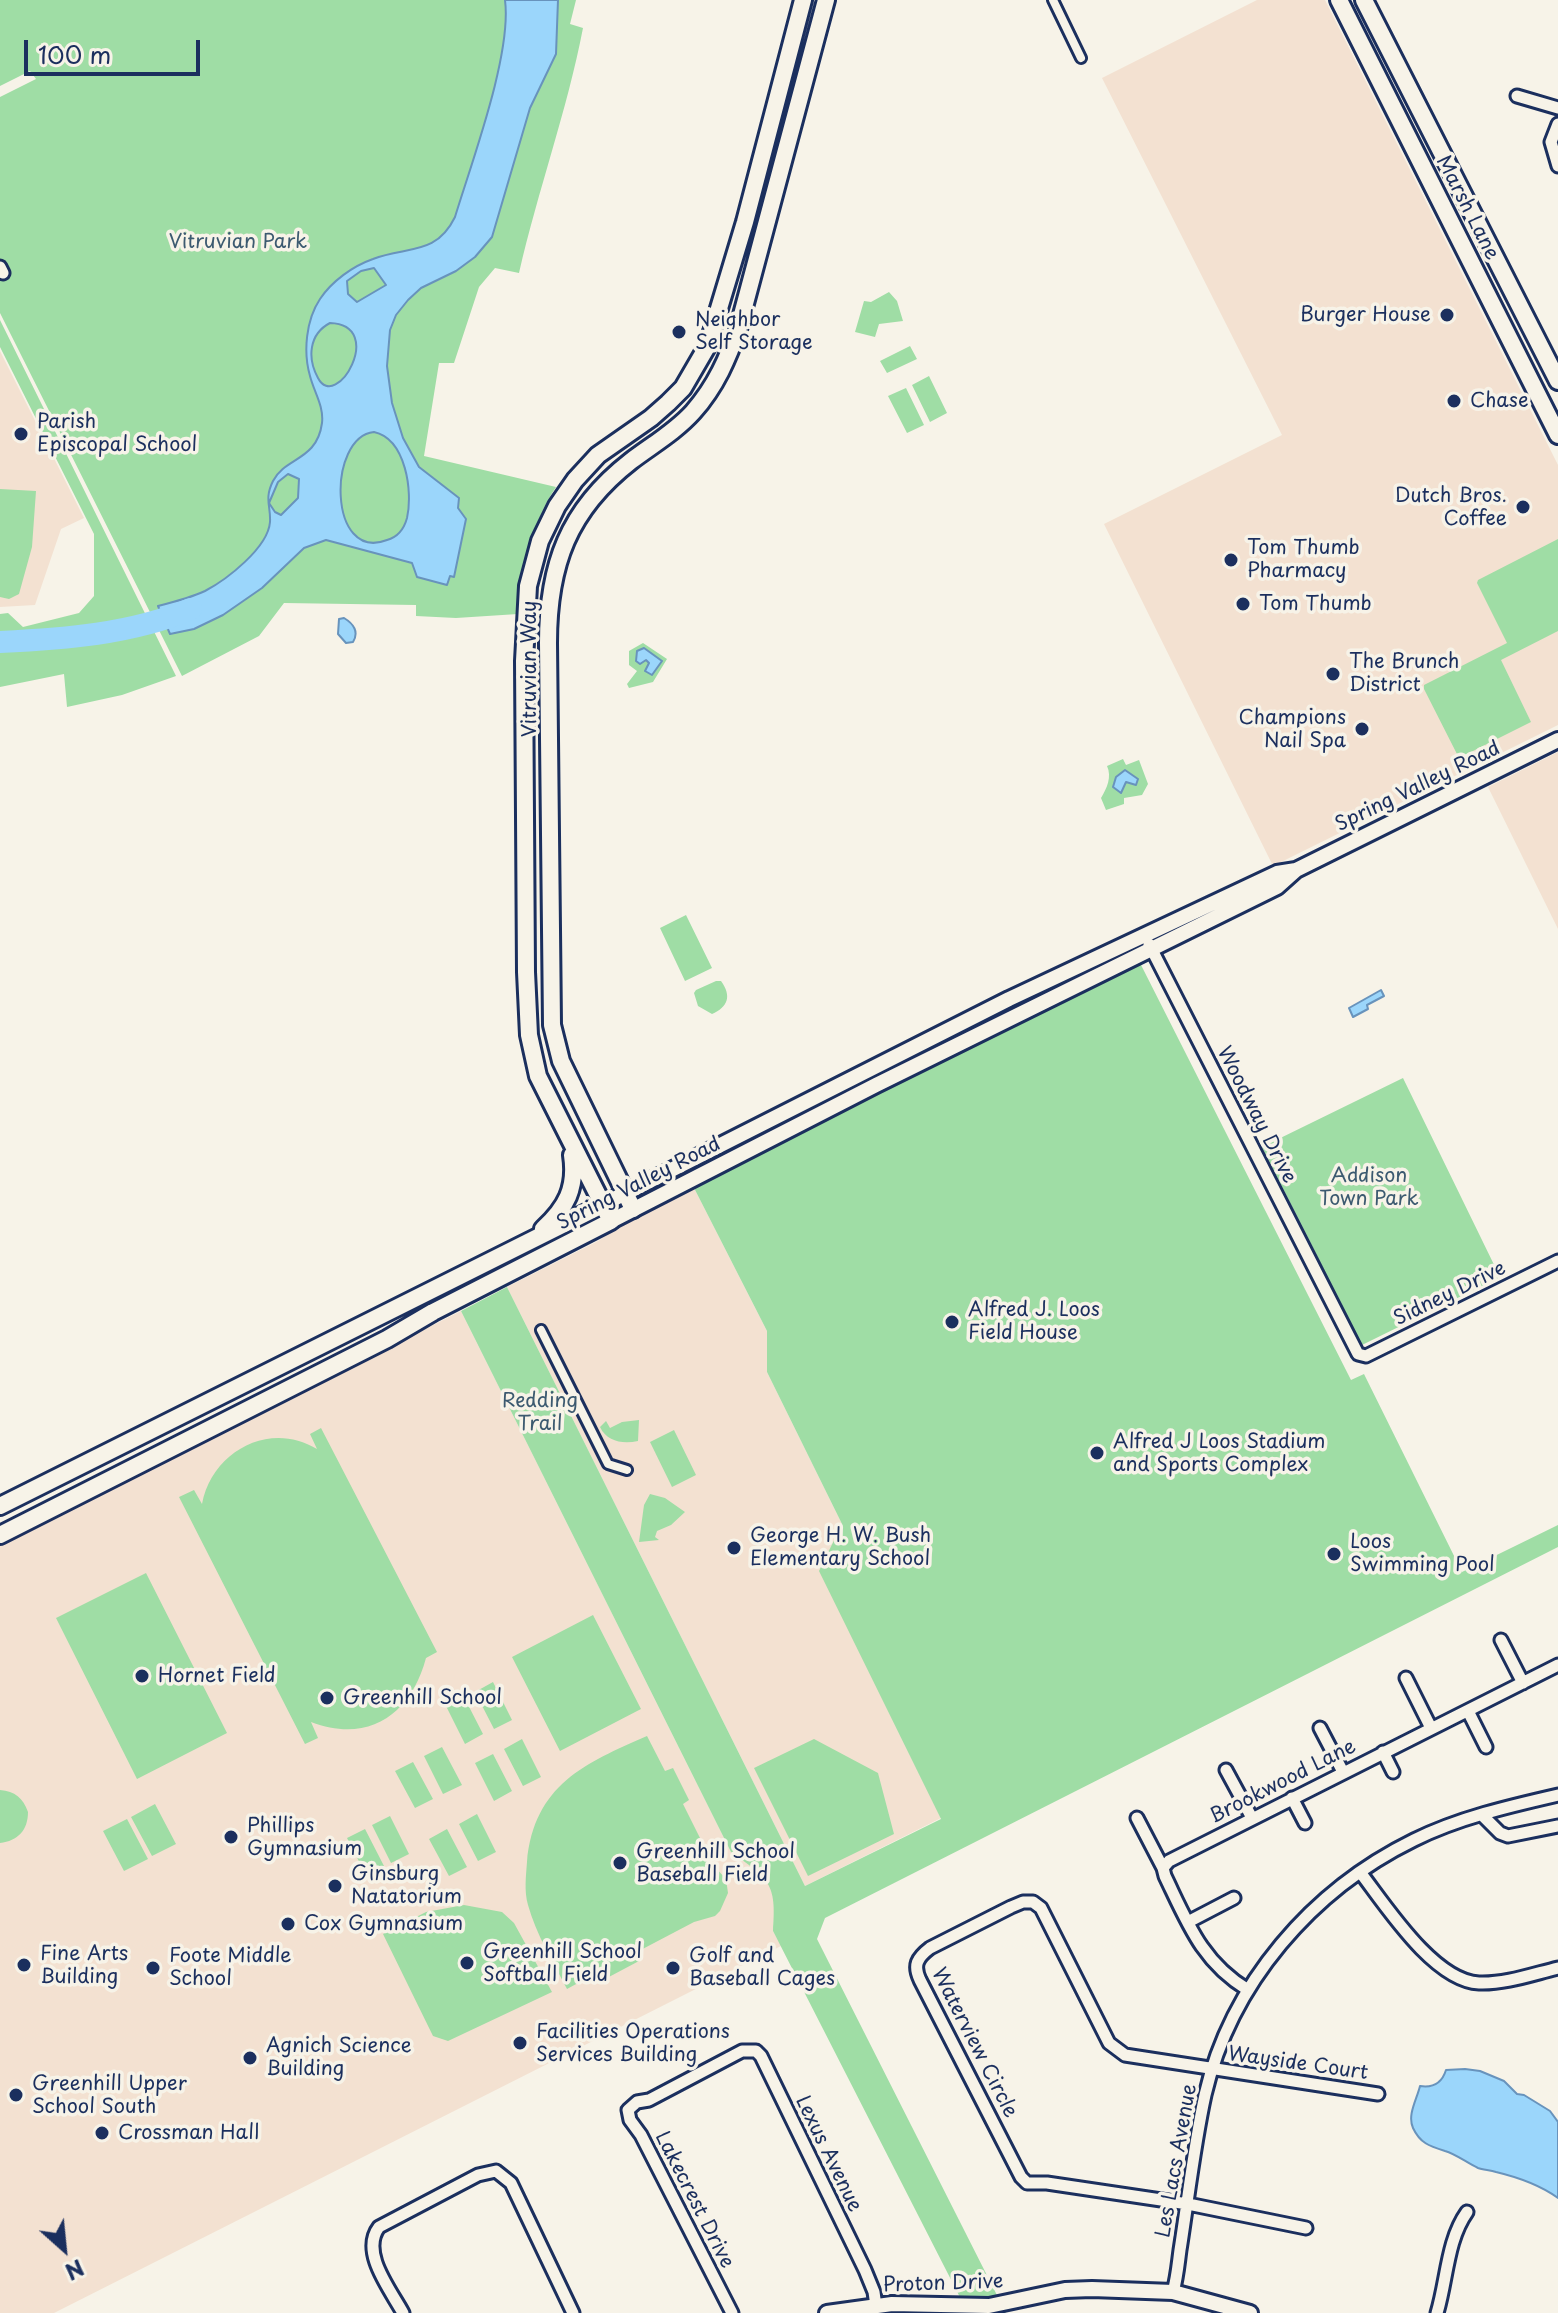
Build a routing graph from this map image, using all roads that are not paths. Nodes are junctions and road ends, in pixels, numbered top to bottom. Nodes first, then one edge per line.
1 (803, 0) edge
2 (826, 0) edge
3 (1053, 0) edge
4 (1339, 0) edge
5 (1364, 0) edge
6 (1081, 58) dead end
7 (1517, 96) dead end
8 (1558, 108) edge
9 (1422, 110) junction
10 (1400, 119) junction
11 (1558, 124) edge
12 (1558, 166) edge
13 (1558, 381) edge
14 (1556, 425) edge
15 (528, 586) junction
16 (550, 590) junction
17 (1558, 740) edge
18 (525, 830) junction
19 (550, 831) junction
20 (1296, 870) junction
21 (1143, 934) junction
22 (1151, 949) junction
23 (526, 972) junction
24 (552, 1025) junction
25 (570, 1142) junction
26 (624, 1194) junction
27 (602, 1205) junction
28 (633, 1209) junction
29 (611, 1221) junction
30 (530, 1241) junction
31 (1558, 1261) edge
32 (423, 1292) junction
33 (433, 1312) junction
34 (541, 1330) dead end
35 (1358, 1354) joint
36 (627, 1470) dead end
37 (0, 1506) edge
38 (0, 1535) edge
39 (1501, 1640) dead end
40 (1557, 1668) edge
41 (1406, 1678) dead end
42 (1523, 1683) junction
43 (1468, 1711) junction
44 (1320, 1728) dead end
45 (1431, 1728) junction
46 (1486, 1747) dead end
47 (1383, 1752) junction
48 (1226, 1770) dead end
49 (1343, 1772) junction
50 (1393, 1772) dead end
51 (1558, 1795) edge
52 (1292, 1798) junction
53 (1482, 1815) junction
54 (1137, 1818) dead end
55 (1252, 1818) junction
56 (1305, 1823) dead end
57 (1558, 1826) edge
58 (1163, 1868) junction
59 (1360, 1872) junction
60 (1234, 1898) dead end
61 (1188, 1922) junction
62 (1558, 1968) edge
63 (1248, 1990) junction
64 (1213, 2070) junction
65 (1378, 2094) dead end
66 (633, 2105) joint
67 (1188, 2204) junction
68 (1467, 2212) dead end
69 (1306, 2228) dead end
70 (1173, 2292) junction
71 (876, 2306) junction
72 (403, 2313) edge
73 (573, 2313) edge
74 (732, 2313) edge
75 (827, 2313) edge
76 (1250, 2313) edge
77 (1437, 2313) edge

1 - 15 main road, Vitruvian Way
2 - 16 main road, Vitruvian Way
3 - 6 street
4 - 10 main road, Marsh Lane
5 - 9 main road, Marsh Lane
7 - 8 street
9 - 10 main road
9 - 13 main road, Marsh Lane
10 - 14 main road, Marsh Lane
11 - 12 street
15 - 16 main road
15 - 18 main road, Vitruvian Way
16 - 19 main road, Vitruvian Way
17 - 20 street, Spring Valley Road
18 - 19 main road
18 - 23 main road, Vitruvian Way
19 - 24 main road, Vitruvian Way
20 - 21 street, Spring Valley Road
20 - 22 street, Spring Valley Road
21 - 22 street, Woodway Drive
21 - 26 street, Spring Valley Road
22 - 28 street, Spring Valley Road
22 - 35 street, Woodway Drive
23 - 24 main road
23 - 25 main road, Vitruvian Way
24 - 26 main road, Vitruvian Way
25 - 27 main road, Vitruvian Way
25 - 30 main road
26 - 27 street, Spring Valley Road
26 - 28 main road, Vitruvian Way
27 - 29 main road, Vitruvian Way
27 - 30 main road, Spring Valley Road
28 - 29 street, Spring Valley Road
29 - 33 main road, Spring Valley Road
30 - 32 main road, Spring Valley Road
31 - 35 street, Sidney Drive
32 - 33 main road
32 - 37 main road, Spring Valley Road
33 - 38 main road, Spring Valley Road
34 - 36 street
39 - 42 street
40 - 42 street, Brookwood Lane
41 - 45 street
42 - 43 street, Brookwood Lane
43 - 45 street, Brookwood Lane
43 - 46 street
44 - 49 street
45 - 47 street, Brookwood Lane
47 - 49 street, Brookwood Lane
47 - 50 street
48 - 55 street
49 - 52 street, Brookwood Lane
51 - 53 street, Les Lacs Avenue
52 - 55 street, Brookwood Lane
52 - 56 street
53 - 57 street
53 - 59 street, Les Lacs Avenue
54 - 58 street
55 - 58 street, Brookwood Lane
58 - 61 street
59 - 62 street
59 - 63 street, Les Lacs Avenue
60 - 61 street
61 - 63 street
63 - 64 street, Les Lacs Avenue
64 - 65 street, Wayside Court
64 - 67 street, Les Lacs Avenue
64 - 67 street, Waterview Circle
66 - 71 street, Lexus Avenue
66 - 74 street, Lakecrest Drive
67 - 69 street
67 - 70 street, Les Lacs Avenue
68 - 77 street
70 - 71 street, Proton Drive
70 - 76 street, Proton Drive
71 - 75 street, Proton Drive
72 - 73 street

